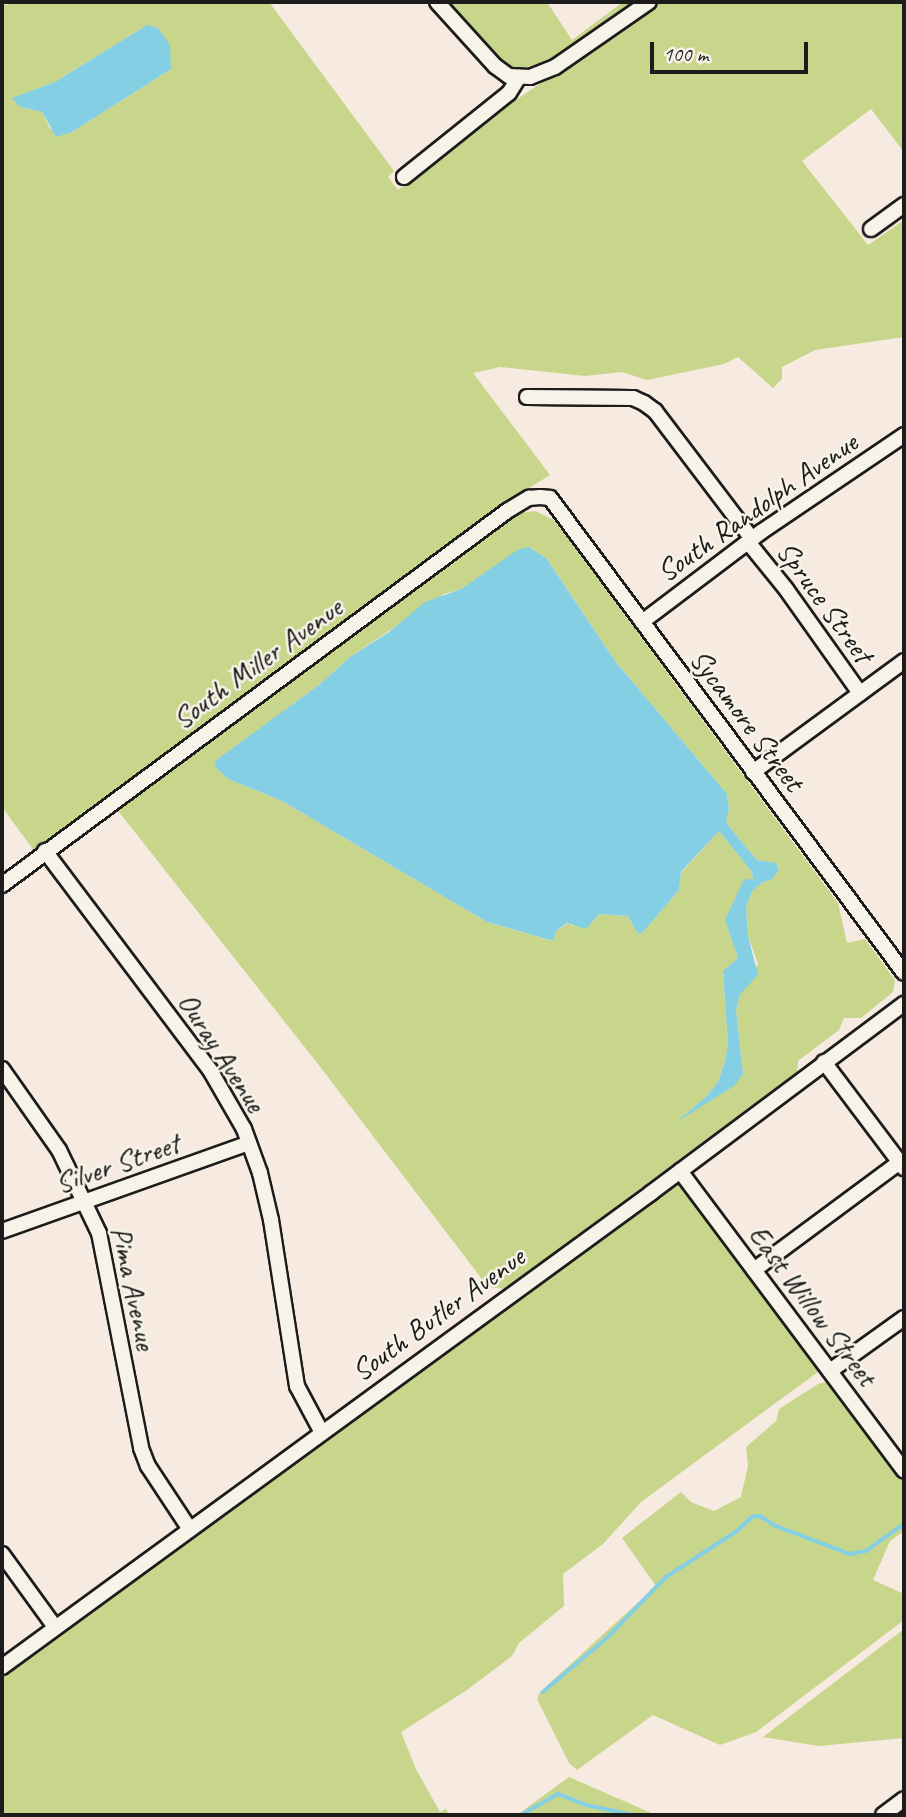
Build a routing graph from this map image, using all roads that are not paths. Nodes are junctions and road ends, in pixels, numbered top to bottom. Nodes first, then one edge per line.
1 (437, 2) edge
2 (649, 2) edge
3 (519, 77) junction
4 (404, 177) dead end
5 (904, 205) edge
6 (871, 229) dead end
7 (527, 397) dead end
8 (904, 435) edge
9 (550, 498) joint
10 (750, 540) junction
11 (642, 622) junction
12 (904, 661) edge
13 (860, 693) junction
14 (752, 772) junction
15 (45, 851) junction
16 (2, 885) edge
17 (904, 973) edge
18 (904, 1004) edge
19 (824, 1062) junction
20 (2, 1069) edge
21 (249, 1143) junction
22 (902, 1165) edge
23 (680, 1171) junction
24 (86, 1202) junction
25 (2, 1231) edge
26 (754, 1270) junction
27 (904, 1318) edge
28 (830, 1371) junction
29 (321, 1431) junction
30 (904, 1470) edge
31 (189, 1528) junction
32 (2, 1554) edge
33 (55, 1627) junction
34 (2, 1667) edge
35 (904, 1799) edge
36 (883, 1815) edge

1 - 3 street
2 - 3 street
3 - 4 street
5 - 6 street
7 - 10 street, Spruce Street
8 - 10 street, South Randolph Avenue
9 - 11 street, Sycamore Street
9 - 15 street, South Miller Avenue
10 - 11 street, South Randolph Avenue
10 - 13 street, Spruce Street
11 - 14 street, Sycamore Street
12 - 13 street
13 - 14 street
14 - 17 street, Sycamore Street
15 - 16 street, South Miller Avenue
15 - 21 street, Ouray Avenue
18 - 19 street, South Butler Avenue
19 - 22 street
19 - 23 street, South Butler Avenue
20 - 24 street, Pima Avenue
21 - 24 street, Silver Street
21 - 29 street, Ouray Avenue
22 - 26 street
23 - 26 street, East Willow Street
23 - 29 street, South Butler Avenue
24 - 25 street, Silver Street
24 - 31 street, Pima Avenue
26 - 28 street, East Willow Street
27 - 28 street
28 - 30 street, East Willow Street
29 - 31 street, South Butler Avenue
31 - 33 street, South Butler Avenue
32 - 33 street
33 - 34 street, South Butler Avenue
35 - 36 street

